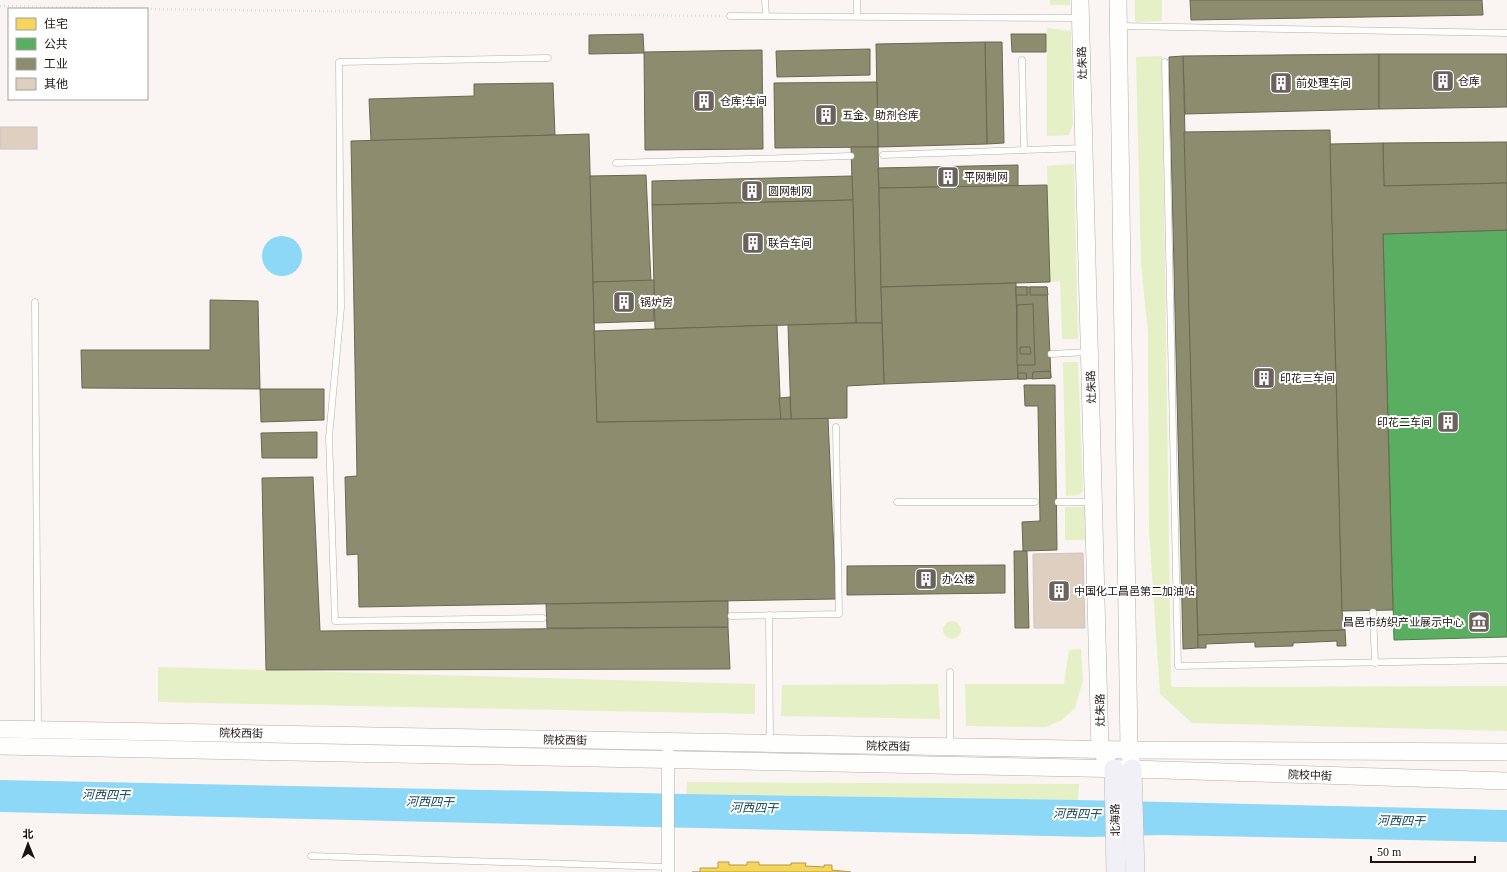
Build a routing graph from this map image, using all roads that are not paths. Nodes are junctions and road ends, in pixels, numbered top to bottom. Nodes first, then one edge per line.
1 (765, 0) edge
2 (857, 0) edge
3 (1080, 0) edge
4 (1118, 0) edge
5 (730, 16) road end
6 (766, 16) junction
7 (857, 16) junction
8 (1080, 18) junction
9 (1118, 26) junction
10 (1507, 33) edge
11 (548, 58) dead end
12 (1022, 60) dead end
13 (1164, 62) dead end
14 (1084, 148) junction
15 (1024, 150) junction
16 (883, 155) dead end
17 (851, 156) dead end
18 (616, 163) dead end
19 (35, 302) dead end
20 (1090, 352) junction
21 (1051, 354) dead end
22 (836, 427) dead end
23 (897, 502) dead end
24 (1035, 502) dead end
25 (1058, 502) dead end
26 (1094, 502) junction
27 (1373, 612) dead end
28 (769, 615) junction
29 (731, 616) dead end
30 (543, 618) dead end
31 (1507, 660) edge
32 (1375, 663) junction
33 (950, 672) dead end
34 (0, 729) edge
35 (38, 730) junction
36 (669, 742) junction
37 (770, 744) junction
38 (0, 746) edge
39 (950, 747) junction
40 (1100, 750) junction
41 (1129, 750) junction
42 (1507, 752) edge
43 (668, 759) junction
44 (1123, 769) junction
45 (1507, 781) edge
46 (1125, 840) junction
47 (311, 856) dead end
48 (668, 869) edge
49 (1116, 872) edge
50 (1135, 872) edge

1 - 6 lane
2 - 7 lane
3 - 8 main road, 灶朱路
4 - 9 main road
5 - 6 lane
6 - 7 lane
7 - 8 lane
8 - 14 main road, 灶朱路
9 - 10 lane
9 - 41 main road
11 - 30 lane
12 - 15 lane
13 - 32 lane
14 - 15 lane
14 - 20 main road, 灶朱路
15 - 16 lane
17 - 18 lane
19 - 35 lane
20 - 21 lane
20 - 26 main road, 灶朱路
22 - 28 lane
23 - 24 lane
25 - 26 lane
26 - 40 main road, 灶朱路
27 - 32 lane
28 - 29 lane
28 - 37 lane
31 - 32 lane
33 - 39 lane
34 - 35 main road, 院校西街
35 - 36 main road, 院校西街
36 - 37 main road, 院校西街
36 - 43 street
37 - 39 main road, 院校西街
38 - 43 main road, 院校西街
39 - 40 main road, 院校西街
40 - 41 main road, 院校西街
40 - 44 main road
41 - 42 main road, 院校中街
41 - 44 main road
43 - 44 main road, 院校西街
43 - 48 street
44 - 45 main road, 院校中街
44 - 46 main road, 北海路
44 - 46 main road, 北海路
46 - 49 main road, 北海路
46 - 50 main road, 北海路
47 - 48 lane

